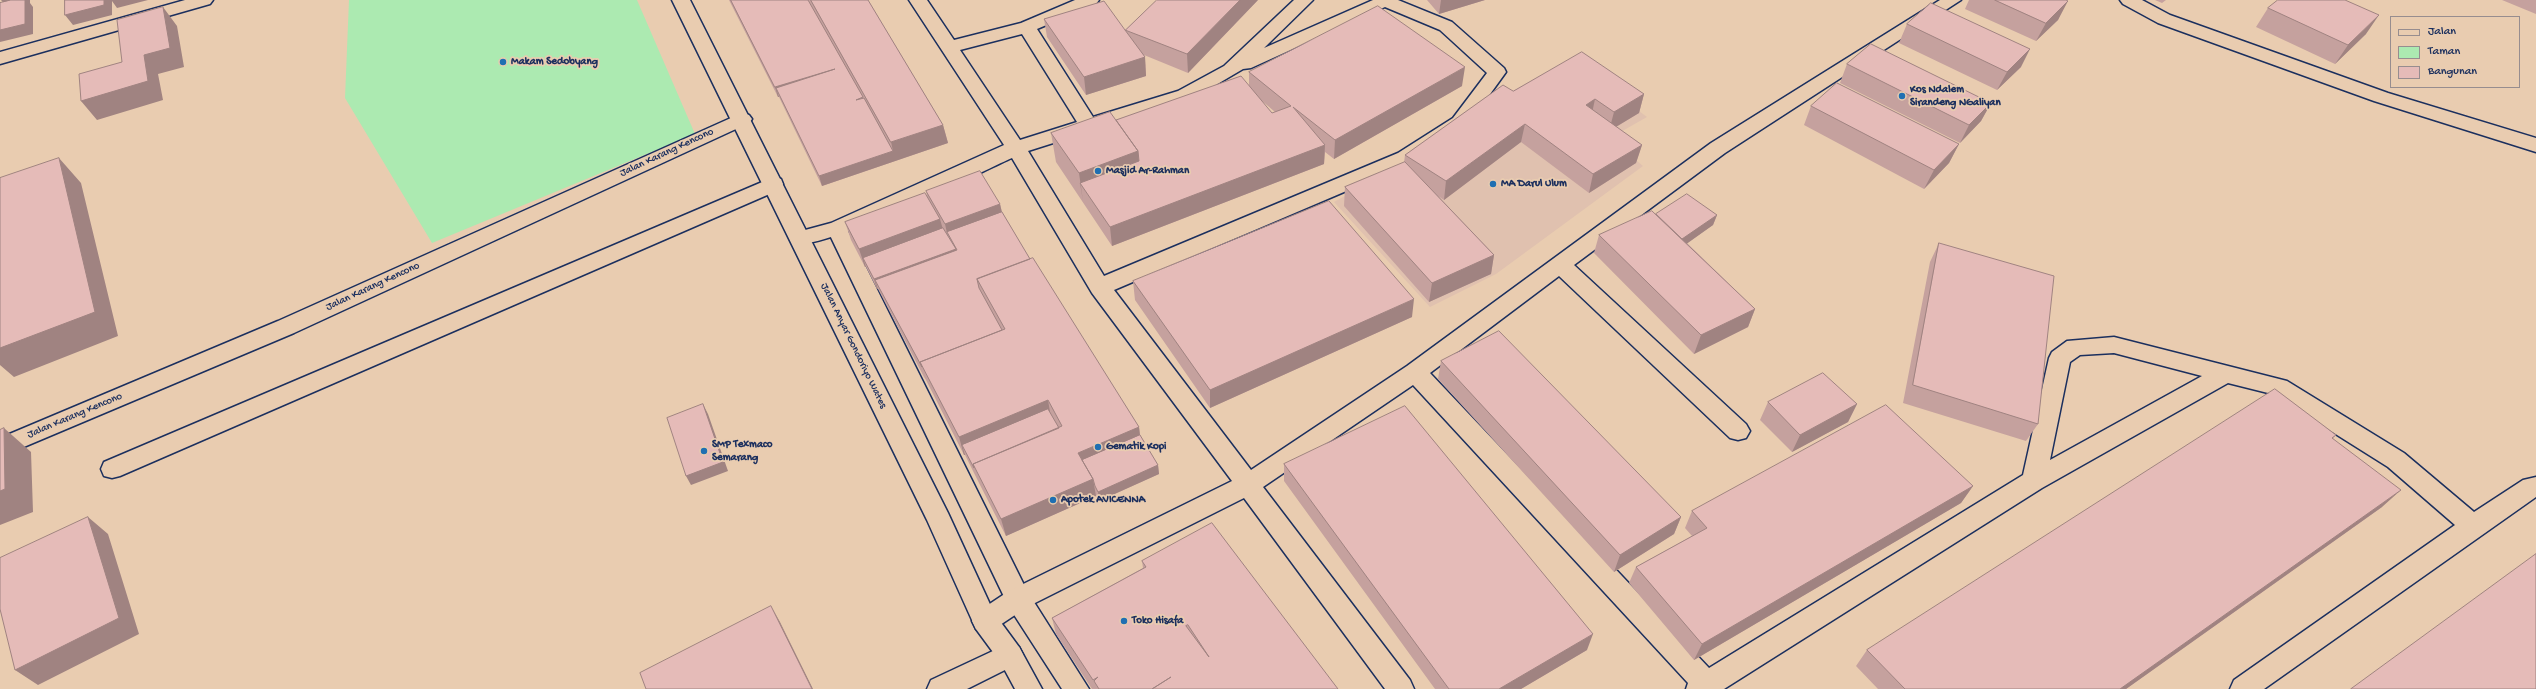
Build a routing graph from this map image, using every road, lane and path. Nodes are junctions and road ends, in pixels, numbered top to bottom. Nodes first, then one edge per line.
1 (204, 0) edge
2 (681, 0) edge
3 (918, 0) edge
4 (1090, 0) edge
5 (1304, 0) edge
6 (1952, 0) edge
7 (2129, 0) edge
8 (1384, 1) edge
9 (1027, 27) junction
10 (948, 47) junction
11 (0, 58) edge
12 (1231, 70) junction
13 (742, 119) junction
14 (1089, 126) junction
15 (2536, 145) edge
16 (1016, 148) junction
17 (774, 184) junction
18 (838, 229) junction
19 (800, 238) junction
20 (1560, 265) junction
21 (1100, 287) junction
22 (1415, 372) junction
23 (2226, 373) junction
24 (1738, 431) dead end
25 (0, 448) edge
26 (112, 469) dead end
27 (2034, 481) junction
28 (1247, 485) junction
29 (2536, 487) edge
30 (2473, 526) junction
31 (1018, 599) junction
32 (985, 621) junction
33 (1010, 654) junction
34 (1705, 688) edge
35 (940, 689) edge
36 (1029, 689) edge
37 (1076, 689) edge
38 (1401, 689) edge
39 (2243, 689) edge

1 - 11 street
2 - 13 street, Jalan Anyar Gondoriyo Wates
3 - 10 street
4 - 9 street
5 - 12 street
6 - 20 street
7 - 15 street
8 - 12 street
8 - 21 street
9 - 10 street
9 - 14 street
10 - 16 street
12 - 14 street
13 - 17 street, Jalan Anyar Gondoriyo Wates
13 - 25 street, Jalan Karang Kencono
14 - 16 street
16 - 18 street
16 - 21 street
17 - 19 street, Jalan Anyar Gondoriyo Wates
17 - 26 lane
18 - 19 street
18 - 31 lane
19 - 32 street, Jalan Anyar Gondoriyo Wates
20 - 22 street
20 - 24 street
21 - 28 street
22 - 28 street
22 - 34 street
23 - 27 street
23 - 27 street
23 - 30 street
27 - 34 street
28 - 31 street
28 - 38 street
29 - 30 street
30 - 39 street
31 - 32 street
31 - 37 lane
32 - 33 street, Jalan Anyar Gondoriyo Wates
33 - 35 street
33 - 36 street, Jalan Anyar Gondoriyo Wates

